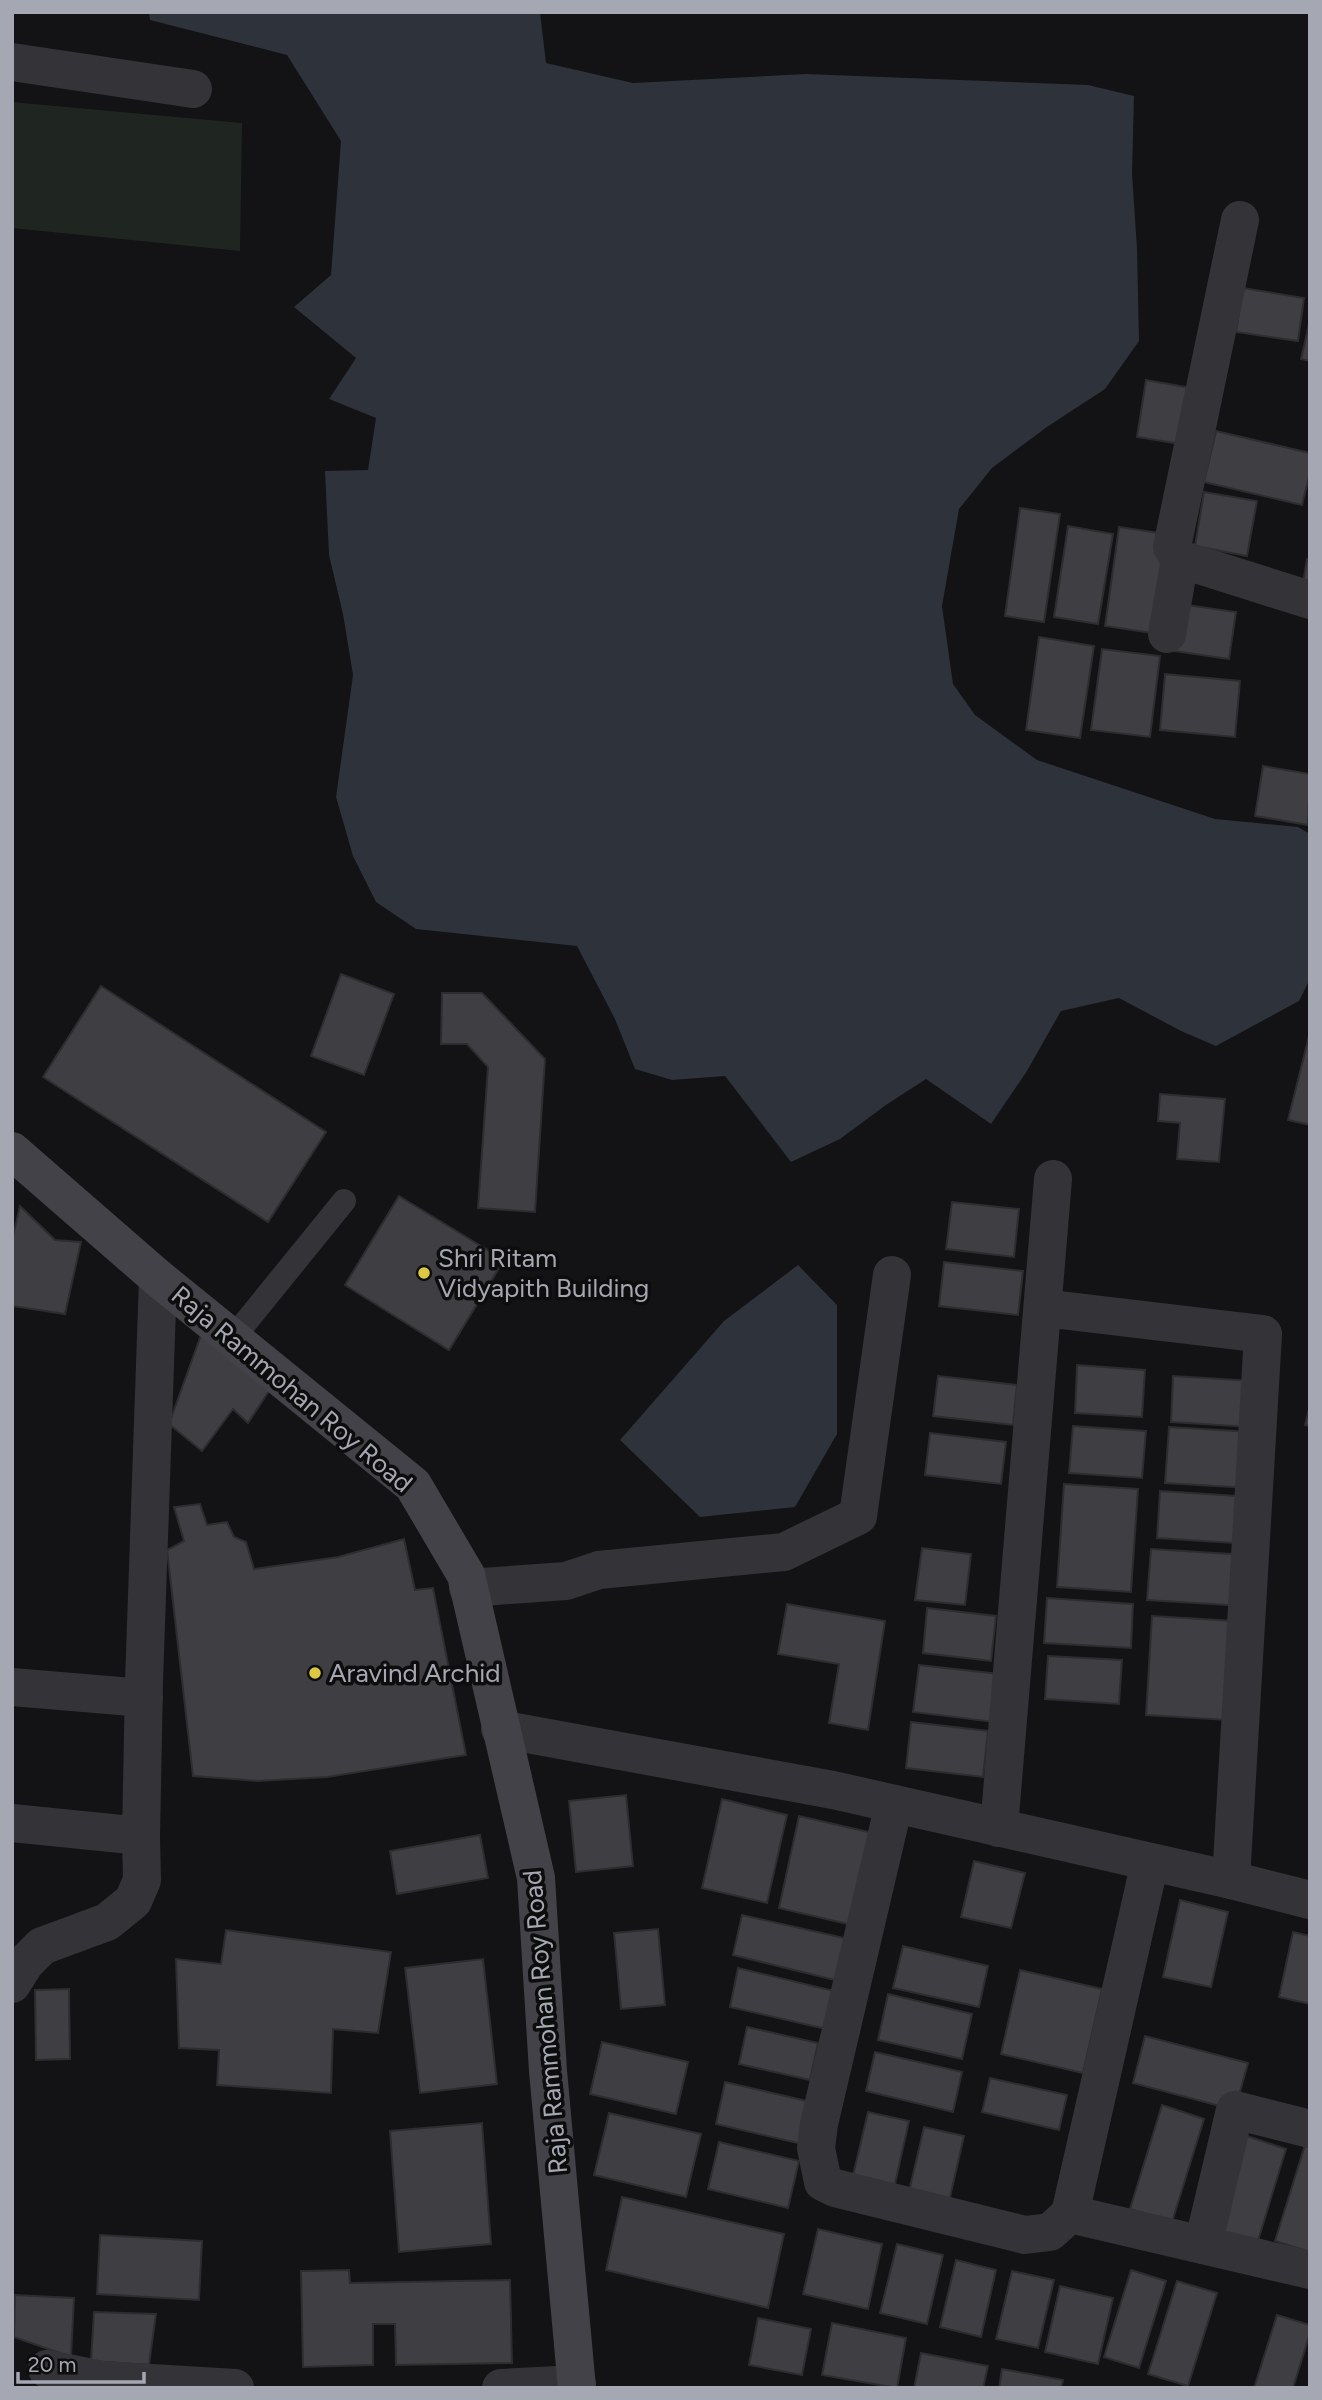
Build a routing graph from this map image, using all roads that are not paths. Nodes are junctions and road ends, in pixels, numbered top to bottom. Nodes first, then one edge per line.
1 (12, 62) edge
2 (193, 89) dead end
3 (1240, 220) dead end
4 (1180, 559) junction
5 (1310, 600) edge
6 (1167, 635) dead end
7 (12, 1150) edge
8 (1053, 1179) dead end
9 (344, 1201) dead end
10 (892, 1275) dead end
11 (158, 1278) junction
12 (1043, 1308) junction
13 (232, 1339) junction
14 (468, 1588) junction
15 (12, 1687) edge
16 (144, 1698) junction
17 (500, 1729) junction
18 (894, 1804) junction
19 (12, 1823) edge
20 (999, 1828) junction
21 (141, 1836) junction
22 (1150, 1862) junction
23 (1231, 1880) junction
24 (1310, 1900) edge
25 (12, 1984) edge
26 (1310, 2129) edge
27 (1070, 2214) junction
28 (1203, 2245) junction
29 (1310, 2270) edge
30 (47, 2369) dead end
31 (577, 2386) edge
32 (235, 2388) edge
33 (501, 2388) edge

1 - 2 street
3 - 4 street
4 - 5 street
4 - 6 street
7 - 11 main road, Raja Rammohan Roy Road
8 - 12 street
9 - 13 lane
10 - 14 street
11 - 13 main road, Raja Rammohan Roy Road
11 - 16 street
12 - 20 street
12 - 23 street
13 - 14 main road, Raja Rammohan Roy Road
14 - 17 main road, Raja Rammohan Roy Road
15 - 16 street
16 - 21 street
17 - 18 street
17 - 31 main road, Raja Rammohan Roy Road
18 - 20 street
18 - 27 street
19 - 21 street
20 - 22 street
21 - 25 street
22 - 23 street
22 - 27 street
23 - 24 street
26 - 28 street
27 - 28 street
28 - 29 street
30 - 32 street
31 - 33 street

